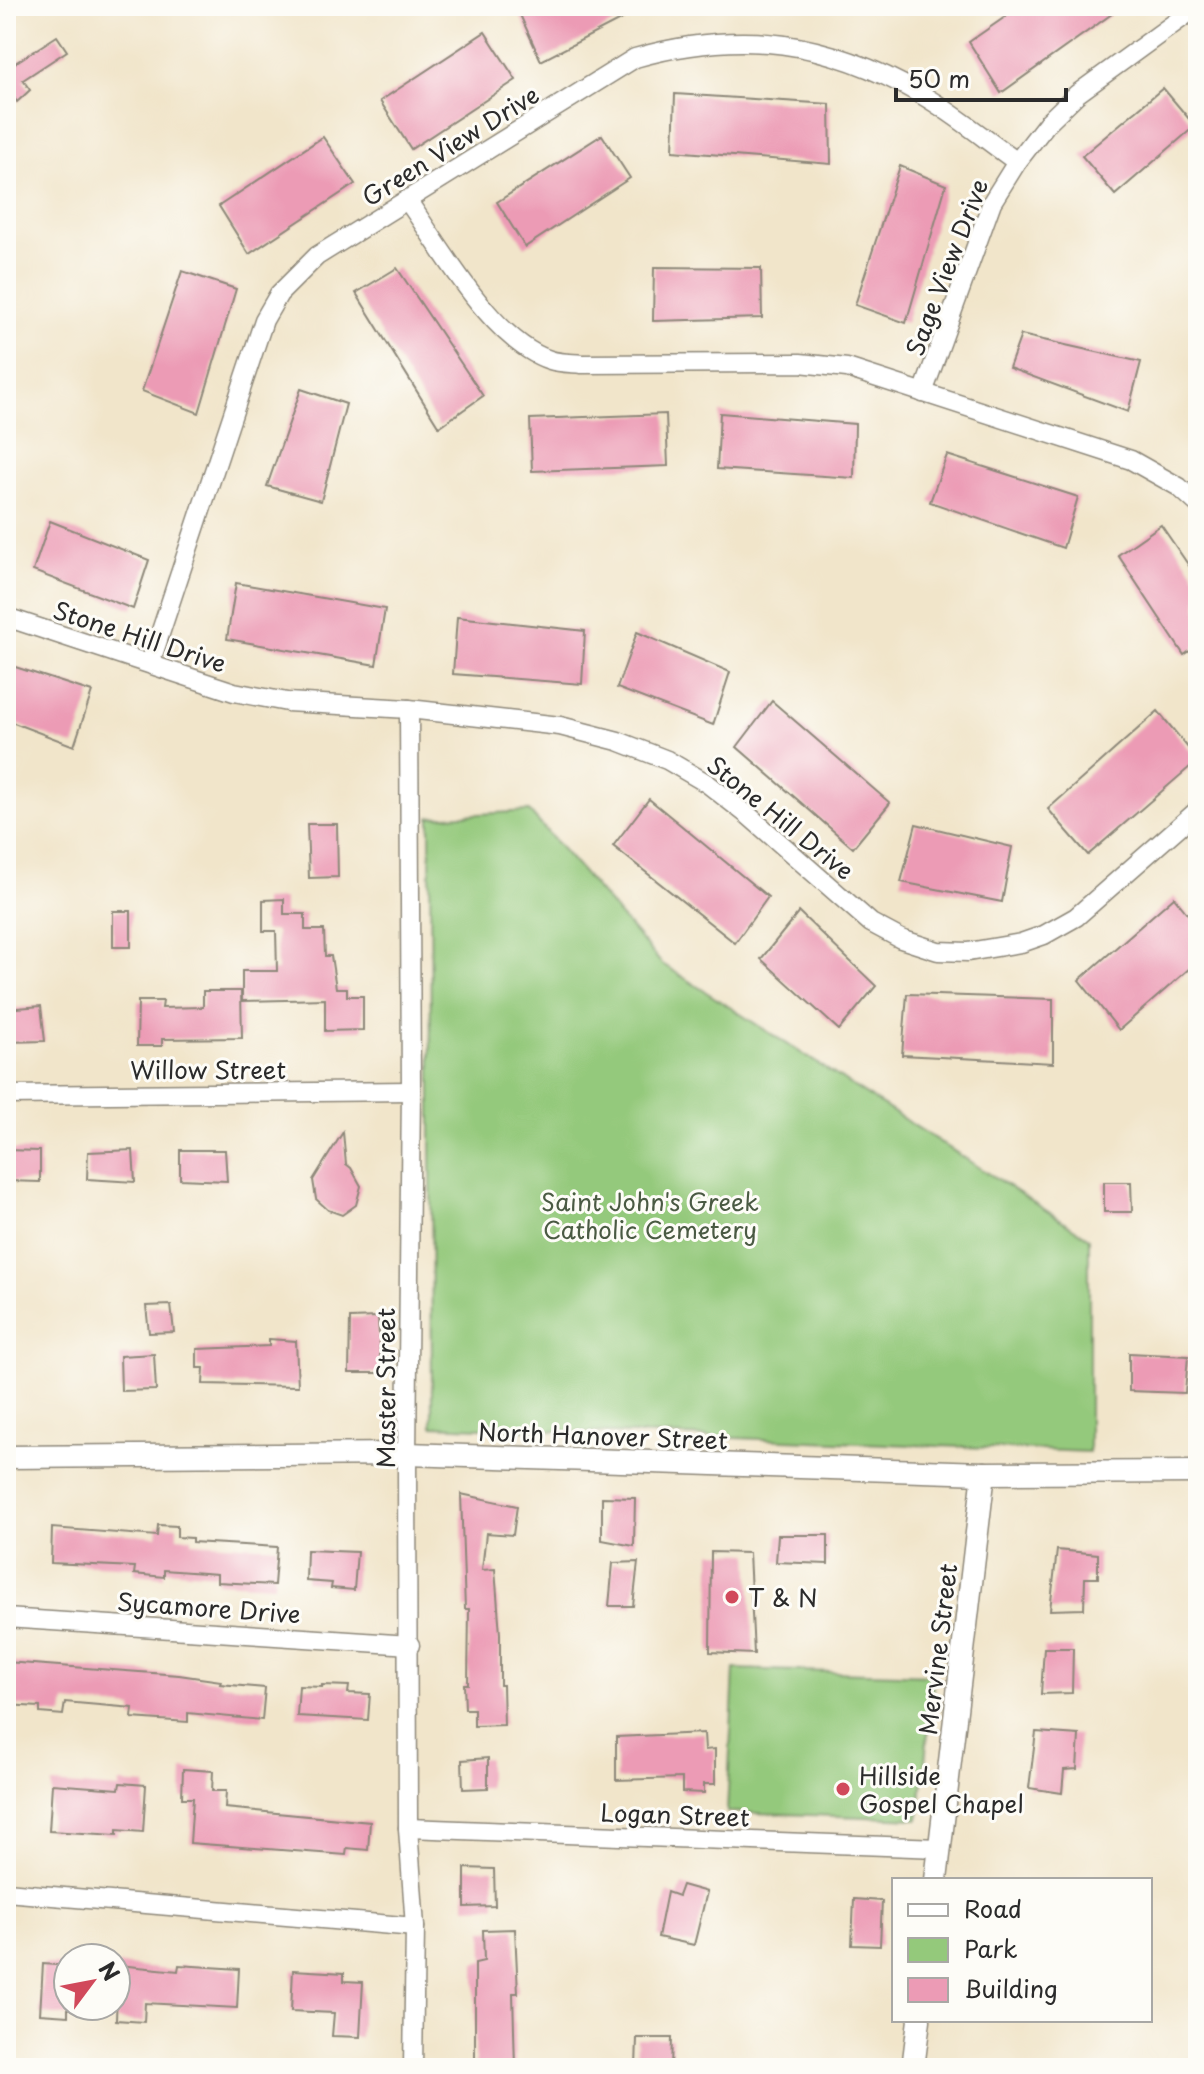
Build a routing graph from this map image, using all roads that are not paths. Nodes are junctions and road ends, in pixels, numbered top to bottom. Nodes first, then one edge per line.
1 (1198, 6) edge
2 (1017, 162) junction
3 (407, 200) junction
4 (923, 393) junction
5 (1198, 504) edge
6 (6, 617) edge
7 (150, 664) junction
8 (409, 709) junction
9 (1198, 810) edge
10 (411, 1091) junction
11 (6, 1095) edge
12 (407, 1454) junction
13 (6, 1457) edge
14 (1198, 1472) edge
15 (984, 1473) junction
16 (6, 1618) edge
17 (410, 1645) junction
18 (408, 1828) junction
19 (939, 1848) junction
20 (936, 1878) edge
21 (6, 1892) edge
22 (415, 1927) junction
23 (919, 2022) edge
24 (413, 2068) edge
25 (913, 2068) edge

1 - 2 street, Sage View Drive
2 - 3 street, Green View Drive
2 - 4 street, Sage View Drive
3 - 4 street
3 - 7 street, Green View Drive
4 - 5 street
6 - 7 street, Stone Hill Drive
7 - 8 street, Stone Hill Drive
8 - 9 street, Stone Hill Drive
8 - 10 street, Master Street
10 - 11 street, Willow Street
10 - 12 street, Master Street
12 - 13 street, North Hanover Street
12 - 15 street, North Hanover Street
12 - 17 street, Master Street
14 - 15 street, North Hanover Street
15 - 19 street, Mervine Street
16 - 17 street, Sycamore Drive
17 - 18 street, Master Street
18 - 19 street, Logan Street
18 - 22 street, Master Street
19 - 20 street, Mervine Street
21 - 22 street
22 - 24 street, Master Street
23 - 25 street

